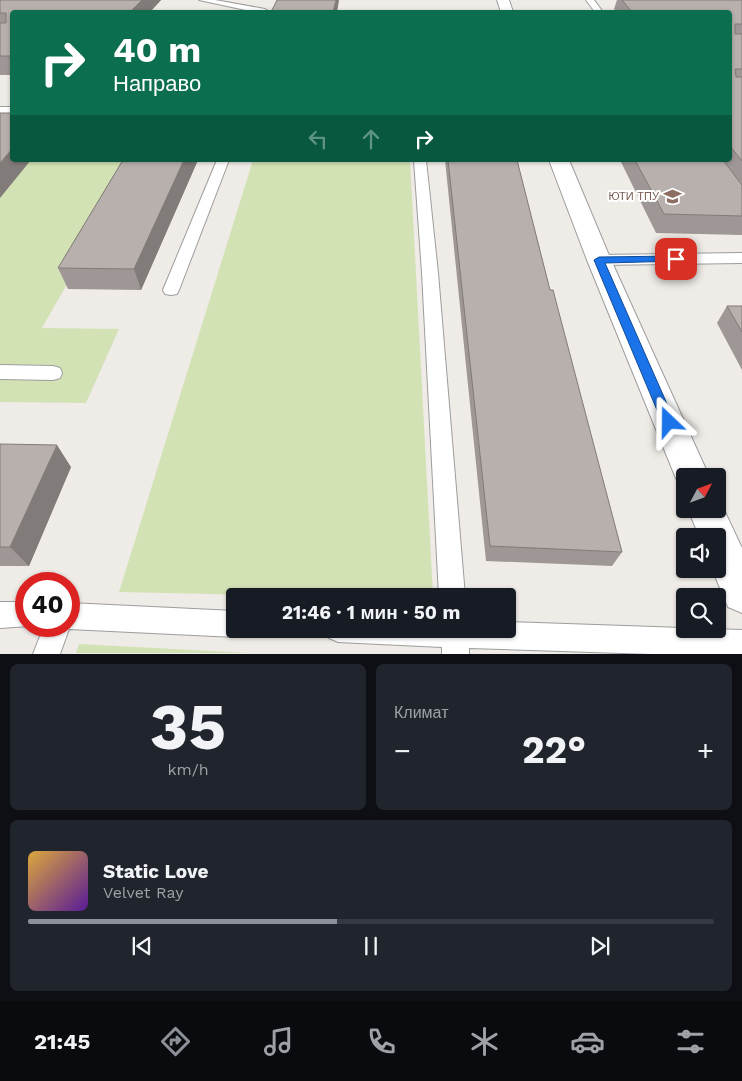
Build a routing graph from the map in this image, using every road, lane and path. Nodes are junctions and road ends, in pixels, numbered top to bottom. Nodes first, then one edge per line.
1 (203, 0) edge
2 (255, 10) edge
3 (222, 162) edge
4 (420, 162) edge
5 (560, 162) edge
6 (742, 258) edge
7 (599, 260) junction
8 (170, 290) dead end
9 (0, 372) edge
10 (53, 373) dead end
11 (689, 468) edge
12 (710, 518) edge
13 (451, 588) edge
14 (742, 593) edge
15 (0, 615) edge
16 (15, 615) edge
17 (80, 617) edge
18 (226, 624) edge
19 (53, 637) edge
20 (455, 639) edge
21 (742, 643) edge
22 (46, 654) edge

1 - 2 lane
3 - 8 lane
4 - 13 lane
5 - 7 street
6 - 7 lane
7 - 11 street
9 - 10 lane
12 - 14 street
15 - 16 lane
17 - 18 lane
19 - 22 lane
20 - 21 lane

